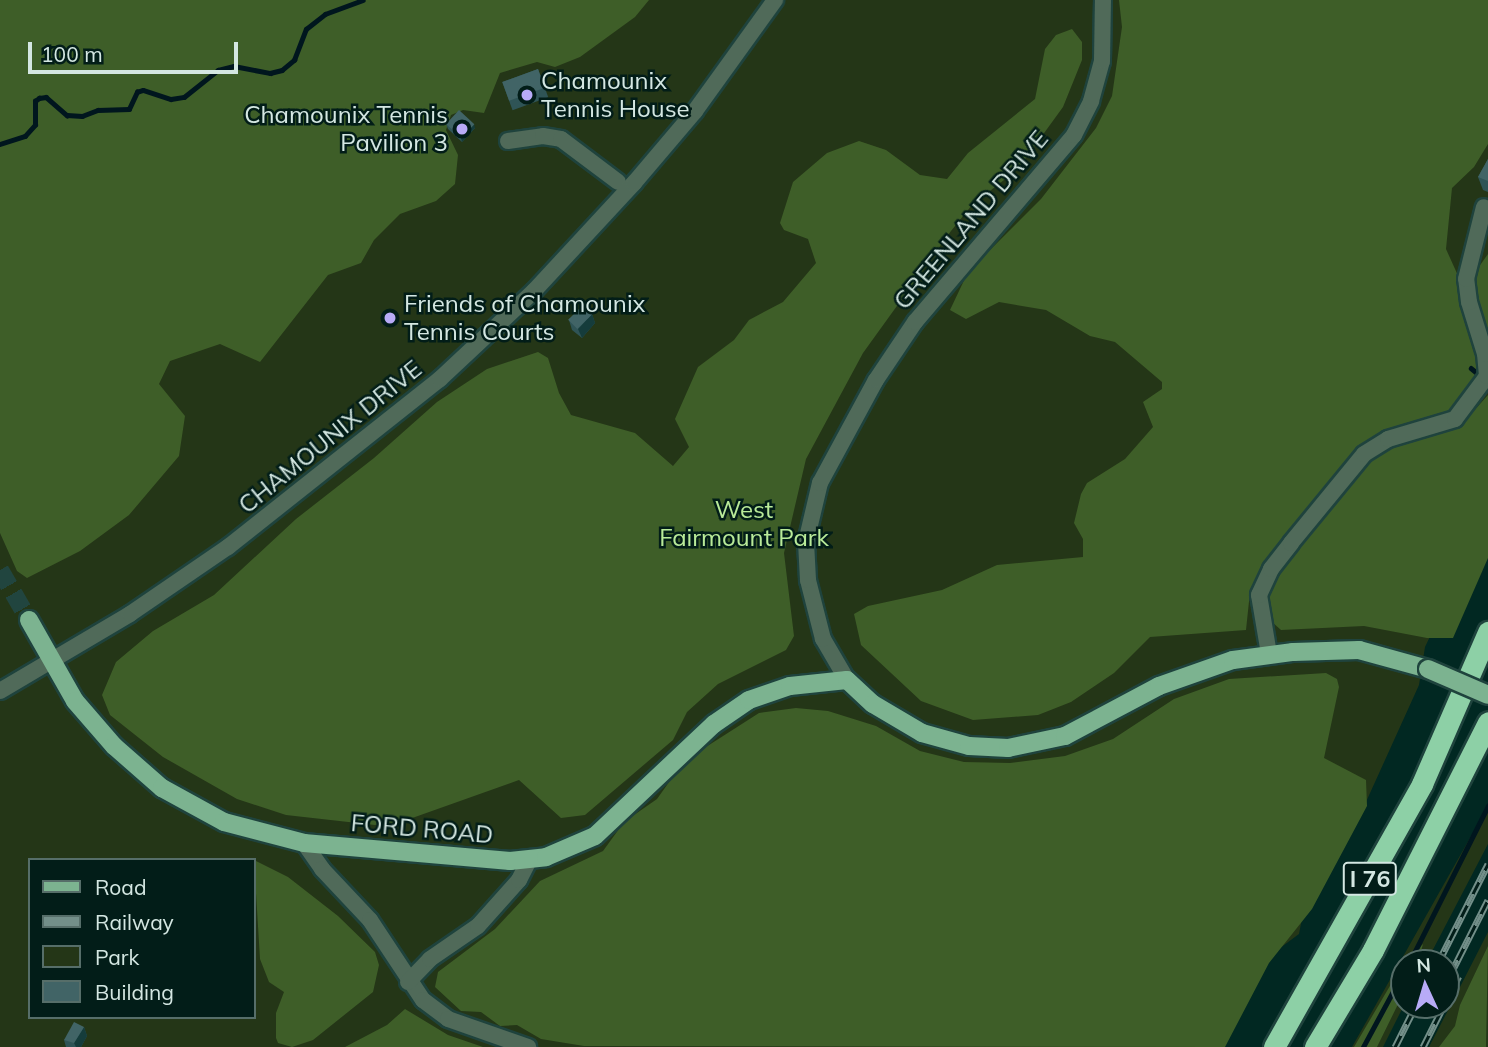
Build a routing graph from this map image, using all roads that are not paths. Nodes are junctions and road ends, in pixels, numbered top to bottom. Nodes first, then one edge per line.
1 (775, 0) edge
2 (1103, 0) edge
3 (508, 141) dead end
4 (618, 182) dead end
5 (1484, 207) dead end
6 (1486, 376) edge
7 (29, 620) tunnel mouth
8 (1488, 632) edge
9 (1269, 654) junction
10 (52, 662) junction
11 (847, 680) junction
12 (0, 691) edge
13 (1488, 695) edge
14 (1488, 722) edge
15 (304, 843) junction
16 (529, 860) junction
17 (408, 982) junction
18 (528, 1047) edge
19 (1274, 1047) edge
20 (1315, 1047) edge

1 - 10 street, CHAMOUNIX DRIVE
2 - 11 street, GREENLAND DRIVE
3 - 4 street
5 - 6 street
6 - 9 street
7 - 10 main road, FORD ROAD
8 - 19 highway, I 76
9 - 11 main road, GREENLAND DRIVE
9 - 13 main road, GREENLAND DRIVE, bridge
10 - 12 street, CHAMOUNIX DRIVE
10 - 15 main road, FORD ROAD
11 - 16 main road, FORD ROAD
14 - 20 highway, I 76
15 - 16 main road, FORD ROAD
15 - 17 street
16 - 17 street
17 - 18 street

